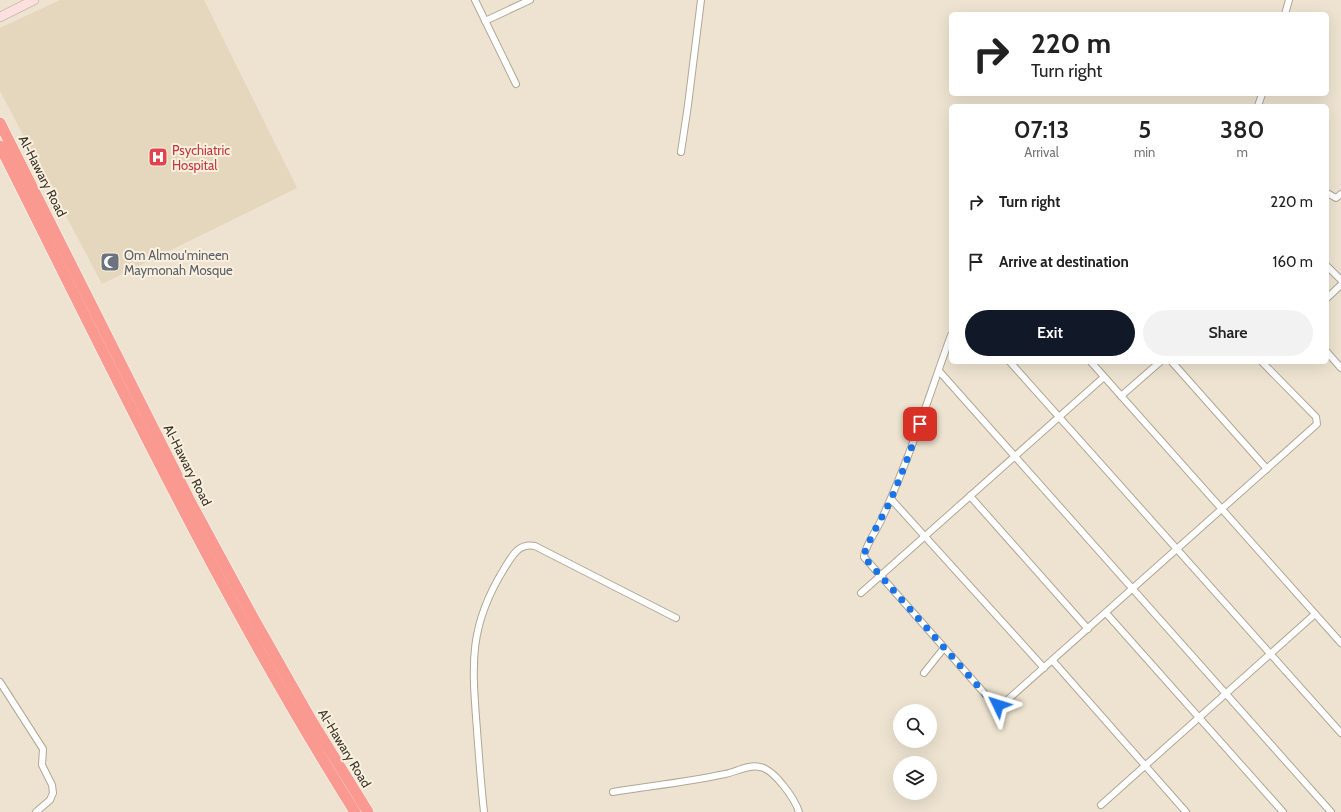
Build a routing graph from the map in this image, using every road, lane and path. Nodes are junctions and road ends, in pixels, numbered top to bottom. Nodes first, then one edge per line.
1 (34, 0) edge
2 (475, 0) edge
3 (530, 0) edge
4 (700, 0) edge
5 (1289, 0) edge
6 (1286, 12) edge
7 (0, 17) edge
8 (485, 22) junction
9 (516, 84) dead end
10 (0, 123) edge
11 (0, 146) edge
12 (681, 152) dead end
13 (1329, 194) edge
14 (1341, 194) edge
15 (1329, 268) edge
16 (1341, 280) edge
17 (1341, 285) edge
18 (1329, 296) edge
19 (949, 341) edge
20 (1329, 354) edge
21 (1012, 364) edge
22 (1093, 364) edge
23 (1158, 364) edge
24 (1174, 364) edge
25 (1264, 364) edge
26 (1341, 368) edge
27 (939, 371) junction
28 (1104, 377) junction
29 (1121, 396) junction
30 (1059, 416) junction
31 (1014, 456) junction
32 (1267, 469) junction
33 (970, 496) junction
34 (891, 499) junction
35 (186, 504) junction
36 (1222, 509) junction
37 (925, 536) junction
38 (1177, 549) junction
39 (880, 576) junction
40 (1132, 589) junction
41 (861, 593) dead end
42 (1106, 613) junction
43 (1315, 614) junction
44 (676, 618) dead end
45 (1088, 629) junction
46 (1341, 643) edge
47 (944, 648) junction
48 (1270, 653) junction
49 (1053, 661) junction
50 (1044, 668) junction
51 (924, 673) dead end
52 (0, 682) edge
53 (1226, 694) junction
54 (1199, 718) junction
55 (1341, 733) edge
56 (1145, 766) junction
57 (613, 792) dead end
58 (1101, 805) dead end
59 (36, 812) edge
60 (356, 812) edge
61 (368, 812) edge
62 (484, 812) edge
63 (798, 812) edge
64 (1186, 812) edge
65 (1283, 812) edge
66 (1331, 812) edge

1 - 7 street
2 - 8 street
3 - 8 street
4 - 12 street
5 - 6 street
8 - 9 street
10 - 35 highway, Al-Hawary Road
11 - 35 highway, Al-Hawary Road
13 - 14 street
15 - 16 street
17 - 18 street
19 - 27 street
20 - 26 street
21 - 30 street
22 - 28 street
23 - 29 street
24 - 32 street
25 - 32 street
27 - 31 street
27 - 34 street
28 - 29 street
28 - 30 street
29 - 36 street
30 - 31 street
30 - 38 street
31 - 33 street
31 - 40 street
32 - 36 street
33 - 37 street
33 - 45 street
34 - 37 street
34 - 39 street
35 - 60 highway, Al-Hawary Road
35 - 61 highway, Al-Hawary Road
36 - 38 street
36 - 43 street
37 - 39 street
37 - 50 street
38 - 40 street
38 - 48 street
39 - 41 street
39 - 47 street
40 - 42 street
40 - 53 street
42 - 45 street
42 - 54 street
43 - 46 street
43 - 48 street
44 - 62 street
45 - 49 street
47 - 50 street
47 - 51 street
48 - 53 street
48 - 55 street
49 - 50 street
49 - 56 street
52 - 59 street
53 - 54 street
53 - 66 street
54 - 56 street
54 - 65 street
56 - 58 street
56 - 64 street
57 - 63 street

